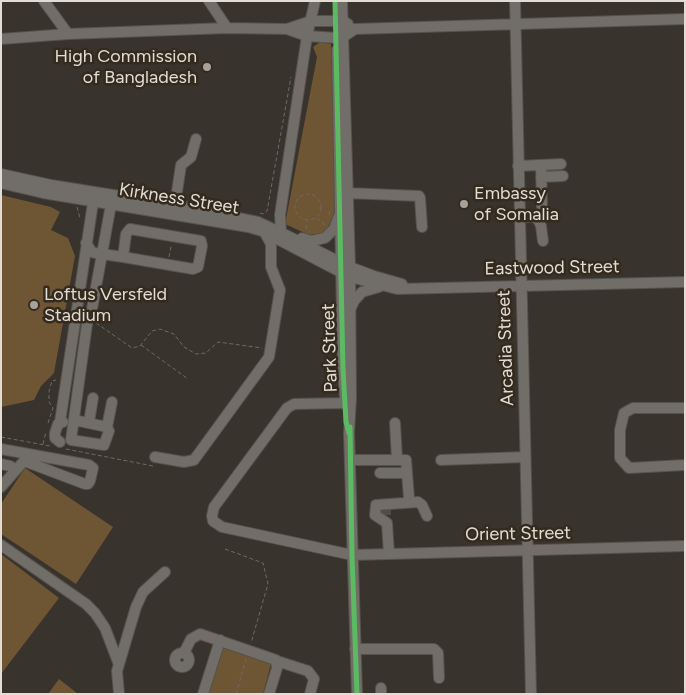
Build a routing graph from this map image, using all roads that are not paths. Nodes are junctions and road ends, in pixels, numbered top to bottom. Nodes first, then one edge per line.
1 (44, 1) edge
2 (209, 1) edge
3 (314, 1) edge
4 (335, 1) edge
5 (342, 1) edge
6 (515, 1) edge
7 (685, 19) edge
8 (311, 21) junction
9 (339, 21) junction
10 (515, 24) junction
11 (227, 28) junction
12 (287, 29) junction
13 (355, 29) junction
14 (68, 34) junction
15 (308, 36) junction
16 (340, 38) junction
17 (1, 39) edge
18 (196, 138) dead end
19 (561, 164) dead end
20 (541, 165) junction
21 (518, 166) junction
22 (2, 176) edge
23 (542, 176) junction
24 (563, 176) dead end
25 (344, 196) junction
26 (93, 197) junction
27 (112, 200) junction
28 (174, 205) junction
29 (542, 208) dead end
30 (519, 217) junction
31 (422, 226) dead end
32 (265, 233) junction
33 (282, 236) junction
34 (544, 241) dead end
35 (86, 243) junction
36 (290, 247) junction
37 (102, 256) junction
38 (122, 257) junction
39 (270, 265) junction
40 (346, 270) junction
41 (685, 282) edge
42 (521, 285) junction
43 (383, 287) junction
44 (420, 288) junction
45 (83, 312) junction
46 (350, 312) junction
47 (93, 398) dead end
48 (112, 402) dead end
49 (345, 403) junction
50 (685, 408) edge
51 (74, 420) junction
52 (89, 422) junction
53 (395, 423) dead end
54 (107, 427) junction
55 (349, 433) junction
56 (58, 445) road end
57 (1, 449) edge
58 (155, 457) dead end
59 (525, 457) junction
60 (397, 459) junction
61 (350, 460) junction
62 (442, 460) dead end
63 (1, 464) edge
64 (685, 465) edge
65 (16, 470) junction
66 (407, 472) junction
67 (380, 473) dead end
68 (1, 487) edge
69 (409, 498) dead end
70 (427, 516) dead end
71 (1, 545) edge
72 (685, 546) edge
73 (528, 550) junction
74 (389, 554) junction
75 (352, 555) junction
76 (165, 572) dead end
77 (220, 640) junction
78 (355, 650) junction
79 (184, 653) dead end
80 (277, 661) junction
81 (118, 662) junction
82 (439, 678) dead end
83 (119, 694) edge
84 (203, 694) edge
85 (269, 694) edge
86 (310, 694) edge
87 (352, 694) edge
88 (357, 694) edge
89 (531, 694) edge

1 - 14 street
2 - 11 street
3 - 8 street
4 - 9 street, Park Street
5 - 9 street, Park Street
6 - 10 street, Arcadia Street
7 - 10 street
8 - 9 street
8 - 12 street
8 - 15 street
9 - 13 street
9 - 16 street, Park Street
10 - 13 street
10 - 21 street, Arcadia Street
11 - 12 street
11 - 14 street
12 - 15 street
13 - 16 street
14 - 17 street
15 - 16 street
15 - 33 street
16 - 25 street, Park Street
18 - 28 street
19 - 20 street
20 - 21 street
20 - 23 street
21 - 30 street, Arcadia Street
22 - 26 street, Kirkness Street
23 - 24 street
23 - 29 street
25 - 31 street
25 - 33 street
25 - 40 street, Park Street
26 - 27 street, Kirkness Street
26 - 35 street
27 - 28 street, Kirkness Street
27 - 32 street, Kirkness Street
27 - 37 street
28 - 33 street, Kirkness Street
30 - 34 street
30 - 42 street, Arcadia Street
32 - 33 street, Kirkness Street
32 - 39 street
33 - 36 street, Kirkness Street
33 - 40 street, Kirkness Street
35 - 37 street
35 - 45 street
36 - 39 street
36 - 40 street, Kirkness Street
37 - 38 street
37 - 45 street
38 - 38 street
39 - 58 street
40 - 43 street, Eastwood Street
40 - 44 street, Eastwood Street
40 - 46 street, Park Street
40 - 49 street, Park Street
41 - 42 street, Eastwood Street
42 - 44 street, Eastwood Street
42 - 59 street, Arcadia Street
43 - 44 street, Eastwood Street
43 - 46 street
45 - 51 street
45 - 56 street
46 - 55 street, Park Street
47 - 52 street
48 - 54 street
49 - 55 street, Park Street
49 - 75 street, Orient Street
50 - 64 street
51 - 52 street
51 - 54 street
52 - 54 street
53 - 60 street
55 - 61 street, Park Street
57 - 65 street
59 - 62 street
59 - 73 street, Arcadia Street
60 - 61 street
60 - 66 street
61 - 75 street, Park Street
63 - 65 street
65 - 68 street
66 - 67 street
66 - 69 street
70 - 74 street
71 - 81 street
72 - 73 street, Orient Street
73 - 74 street, Orient Street
73 - 89 street, Arcadia Street
74 - 75 street, Orient Street
75 - 78 street, Park Street
76 - 81 street
77 - 79 street
77 - 80 street
77 - 84 street
78 - 82 street
78 - 87 street
78 - 88 street, Park Street
80 - 85 street
80 - 86 street
81 - 83 street

